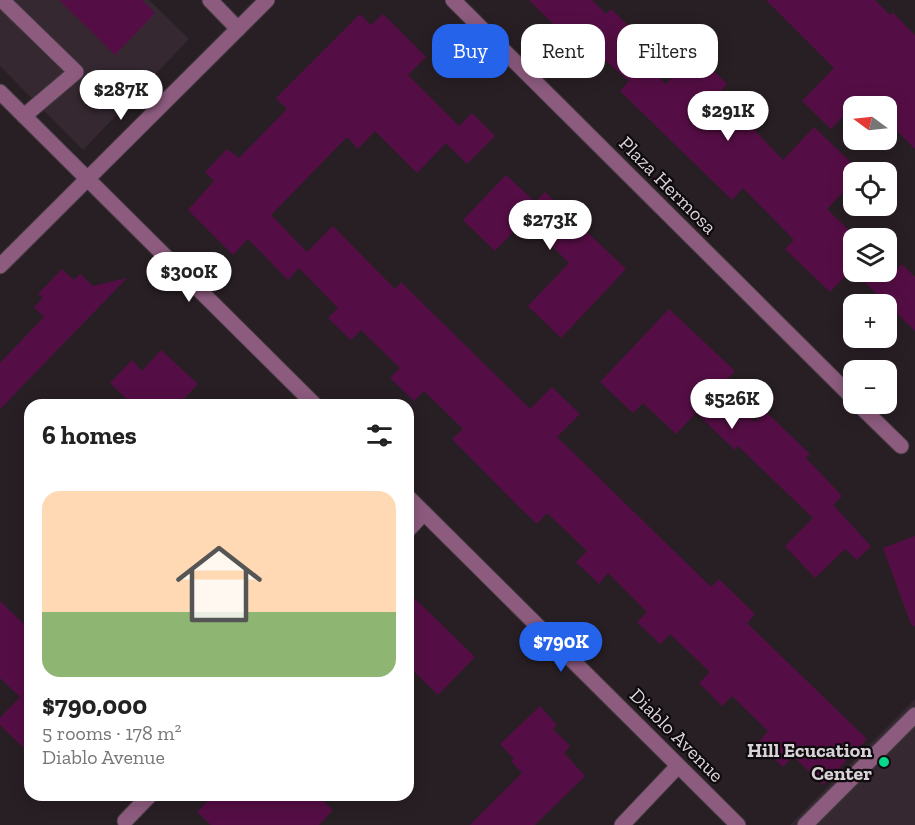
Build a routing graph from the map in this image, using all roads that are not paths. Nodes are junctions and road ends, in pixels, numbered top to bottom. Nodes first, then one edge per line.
1 (2, 0) edge
2 (210, 0) edge
3 (267, 0) edge
4 (453, 0) edge
5 (238, 28) junction
6 (0, 92) edge
7 (24, 116) junction
8 (87, 178) junction
9 (0, 266) edge
10 (843, 388) edge
11 (309, 399) edge
12 (868, 414) edge
13 (901, 446) dead end
14 (414, 503) edge
15 (424, 513) junction
16 (414, 524) edge
17 (915, 715) edge
18 (678, 766) junction
19 (144, 801) edge
20 (125, 821) dead end
21 (622, 825) edge
22 (738, 825) edge
23 (805, 825) edge

1 - 7 street
2 - 5 street
3 - 5 street
4 - 10 street, Plaza Hermosa
5 - 8 street
6 - 7 street
7 - 8 street
8 - 9 street
8 - 11 street
12 - 13 street
14 - 15 street, Diablo Avenue
15 - 16 street
15 - 18 street, Diablo Avenue
17 - 23 street
18 - 21 street
18 - 22 street, Diablo Avenue
19 - 20 street

